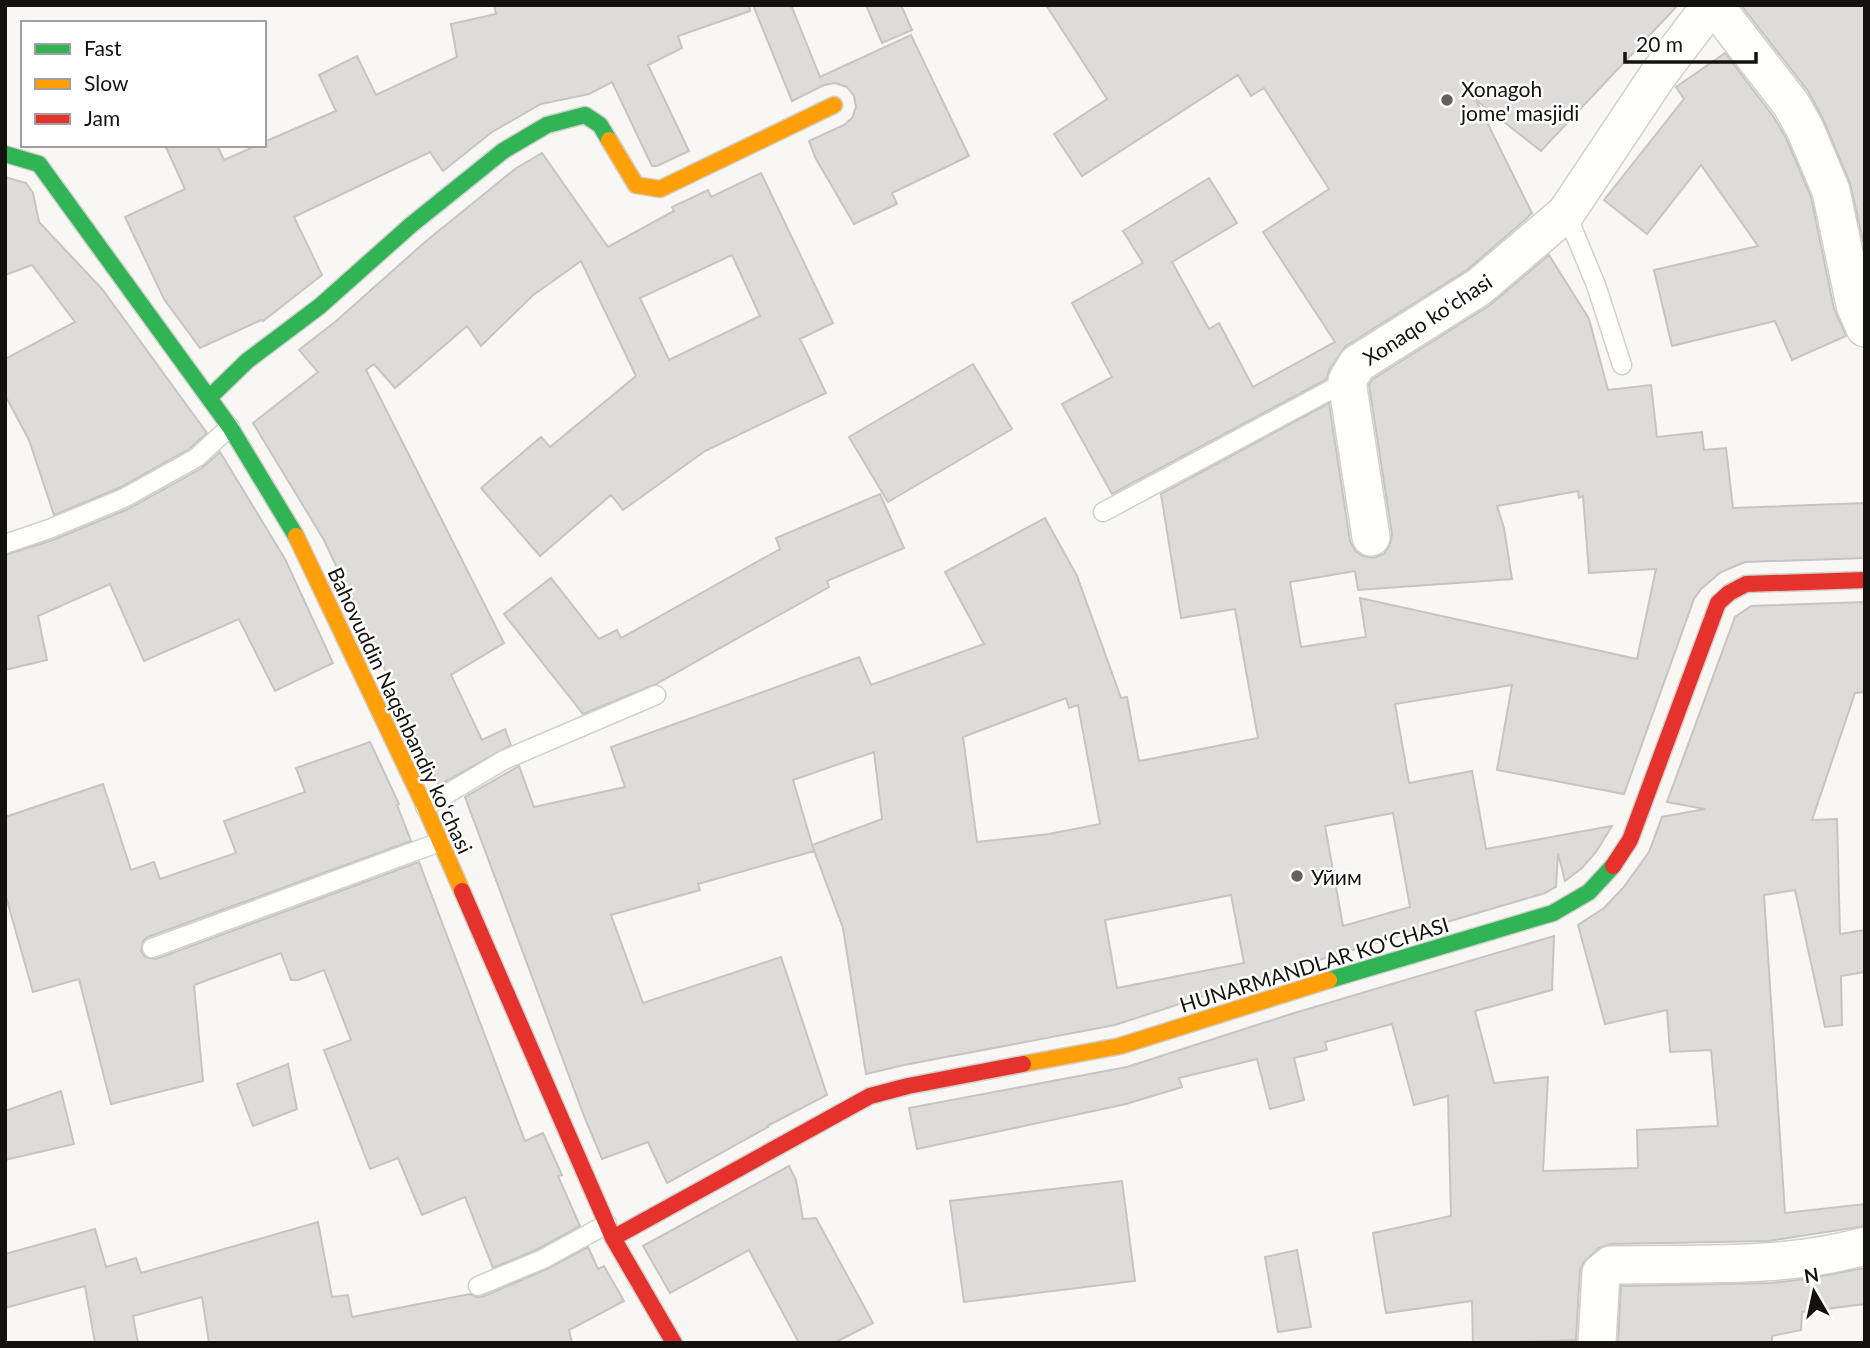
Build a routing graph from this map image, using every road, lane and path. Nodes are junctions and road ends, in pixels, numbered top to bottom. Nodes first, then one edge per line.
1 (1712, 5) edge
2 (834, 105) dead end
3 (5, 154) edge
4 (1566, 213) junction
5 (1865, 328) edge
6 (1622, 365) dead end
7 (1347, 382) junction
8 (209, 398) junction
9 (230, 427) junction
10 (1103, 512) dead end
11 (1371, 537) dead end
12 (5, 544) edge
13 (1865, 580) edge
14 (656, 695) dead end
15 (425, 807) junction
16 (440, 842) junction
17 (152, 948) dead end
18 (610, 1231) junction
19 (1865, 1246) edge
20 (478, 1286) dead end
21 (674, 1343) edge
22 (1597, 1343) edge

1 - 4 street, Xonaqo koʻchasi
1 - 5 street, Xonaqo koʻchasi
2 - 8 street
3 - 8 street, Bahovuddin Naqshbandiy koʻchasi
4 - 6 lane
4 - 7 street, Xonaqo koʻchasi
7 - 10 lane
7 - 11 street, Xonaqo koʻchasi
8 - 9 street, Bahovuddin Naqshbandiy koʻchasi
9 - 12 lane
9 - 15 street, Bahovuddin Naqshbandiy koʻchasi
13 - 18 street, HUNARMANDLAR KO‘CHASI
14 - 15 lane
15 - 16 street, Bahovuddin Naqshbandiy koʻchasi
16 - 17 lane
16 - 18 street, Bahovuddin Naqshbandiy koʻchasi
18 - 20 lane
18 - 21 street, Bahovuddin Naqshbandiy koʻchasi
19 - 22 street

